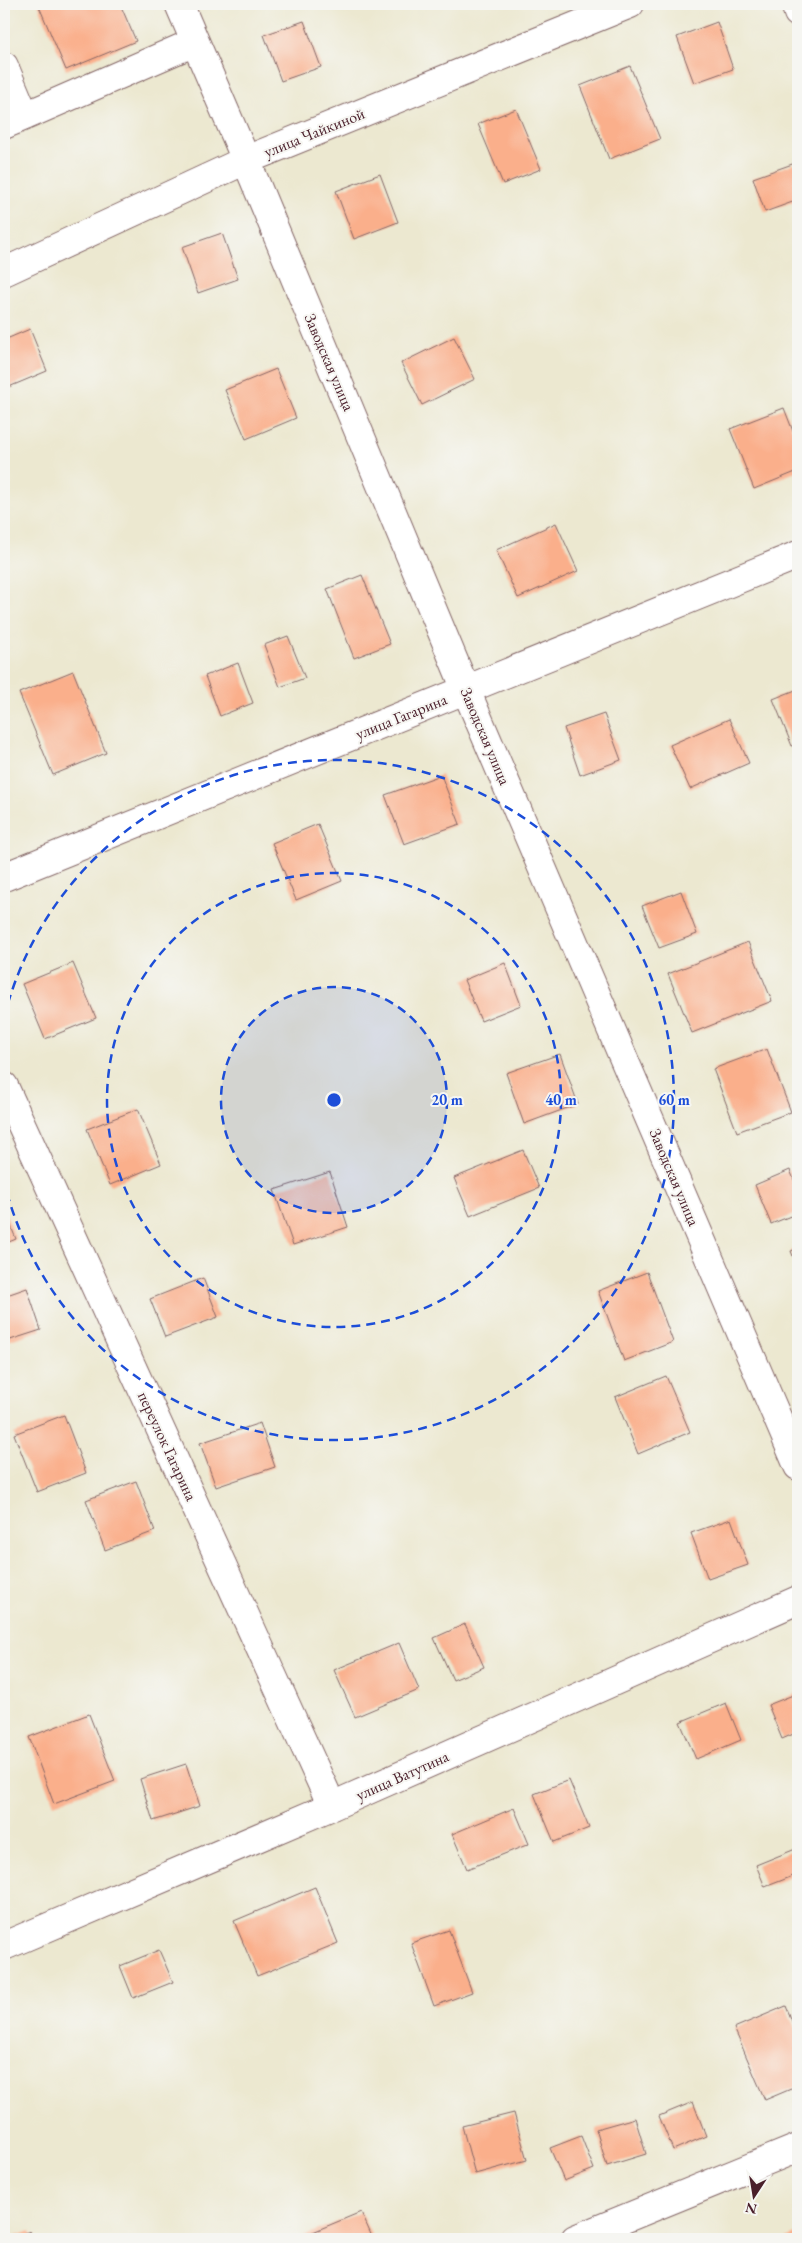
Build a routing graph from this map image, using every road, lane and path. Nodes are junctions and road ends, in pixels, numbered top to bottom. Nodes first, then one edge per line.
1 (179, 4) edge
2 (630, 4) edge
3 (795, 4) edge
4 (798, 12) edge
5 (195, 42) junction
6 (4, 66) edge
7 (14, 120) edge
8 (246, 160) junction
9 (4, 272) edge
10 (798, 555) edge
11 (466, 690) junction
12 (4, 877) edge
13 (4, 1086) edge
14 (798, 1466) edge
15 (798, 1600) edge
16 (332, 1806) junction
17 (4, 1946) edge
18 (798, 2148) edge
19 (575, 2239) edge

1 - 5 street, Заводская улица
2 - 8 street, улица Чайкиной
3 - 4 street
5 - 7 street
5 - 8 street, Заводская улица
6 - 7 street
8 - 9 street, улица Чайкиной
8 - 11 street, Заводская улица
10 - 11 street, улица Гагарина
11 - 12 street, улица Гагарина
11 - 14 street, Заводская улица
13 - 16 street, переулок Гагарина
15 - 16 street, улица Ватутина
16 - 17 street, улица Ватутина
18 - 19 street

